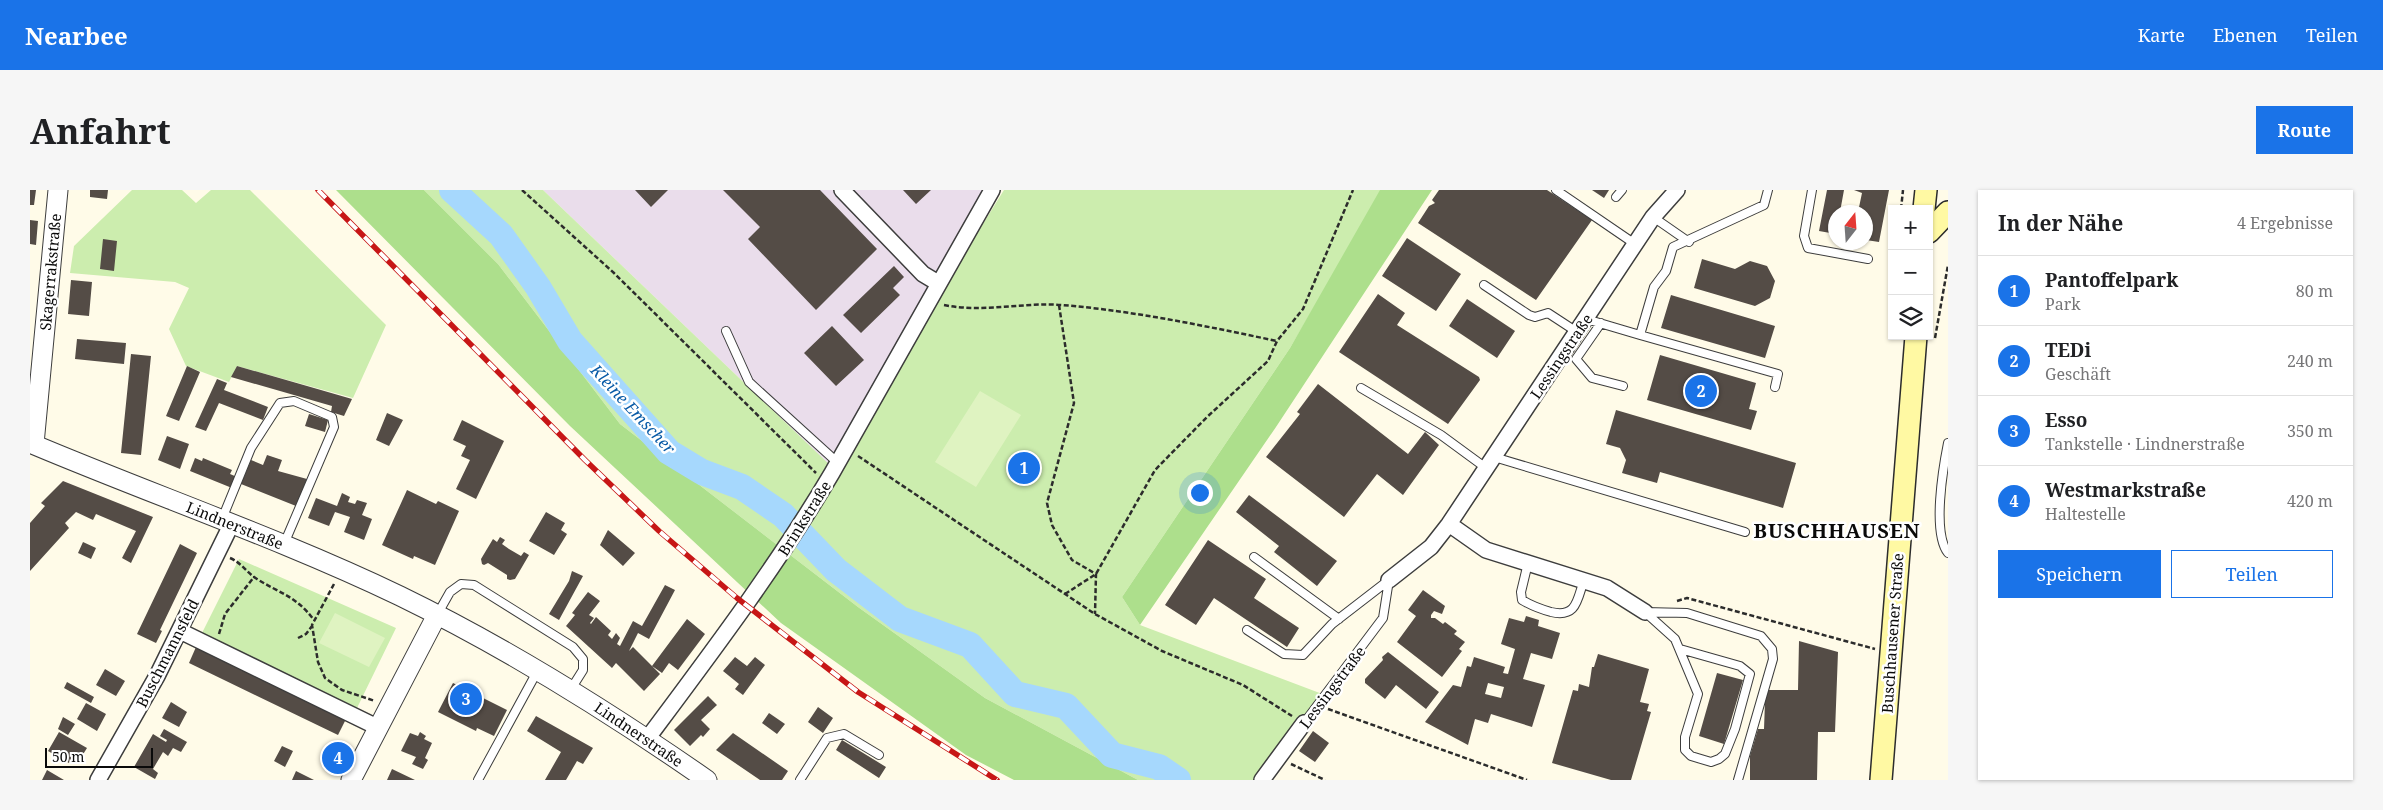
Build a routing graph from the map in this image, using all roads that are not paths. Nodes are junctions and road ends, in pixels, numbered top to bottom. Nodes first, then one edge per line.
1 (58, 190) edge
2 (842, 190) edge
3 (992, 190) edge
4 (1556, 190) edge
5 (1622, 190) edge
6 (1676, 190) edge
7 (1768, 190) edge
8 (1812, 190) edge
9 (1926, 190) edge
10 (1616, 197) dead end
11 (1924, 205) edge
12 (1948, 212) edge
13 (1654, 217) junction
14 (1933, 228) edge
15 (1689, 242) junction
16 (1635, 244) junction
17 (1868, 259) dead end
18 (938, 283) junction
19 (1484, 285) dead end
20 (1586, 319) junction
21 (1600, 323) junction
22 (726, 331) dead end
23 (1577, 332) junction
24 (1640, 335) junction
25 (1916, 340) edge
26 (1569, 357) junction
27 (1624, 386) dead end
28 (1775, 387) dead end
29 (1361, 388) dead end
30 (1948, 443) edge
31 (31, 446) edge
32 (838, 463) junction
33 (1490, 463) junction
34 (227, 521) junction
35 (1449, 524) junction
36 (1745, 532) dead end
37 (284, 544) junction
38 (1948, 553) edge
39 (1254, 557) dead end
40 (1528, 563) junction
41 (1390, 580) junction
42 (1584, 580) junction
43 (1645, 612) junction
44 (437, 615) junction
45 (1339, 620) junction
46 (1248, 630) dead end
47 (180, 631) junction
48 (1680, 649) junction
49 (538, 669) junction
50 (571, 689) junction
51 (1304, 723) joint
52 (378, 727) junction
53 (647, 739) junction
54 (879, 755) dead end
55 (98, 780) edge
56 (351, 780) edge
57 (478, 780) edge
58 (707, 780) edge
59 (800, 780) edge
60 (1262, 780) edge
61 (1738, 780) edge
62 (1881, 780) edge

1 - 31 street, Skagerrakstraße
2 - 18 street
3 - 18 street, Brinkstraße
4 - 16 lane
5 - 10 lane
6 - 13 street, Lessingstraße
7 - 15 lane
8 - 17 lane
9 - 11 main road
12 - 14 main road
13 - 15 lane
13 - 16 street, Lessingstraße
15 - 24 lane
16 - 20 street, Lessingstraße
18 - 32 street, Brinkstraße
19 - 23 lane
20 - 21 lane
20 - 23 street, Lessingstraße
21 - 24 lane
21 - 26 lane
22 - 32 lane
23 - 26 street, Lessingstraße
24 - 28 lane
25 - 62 main road, Buschhausener Straße
26 - 27 lane
26 - 33 street, Lessingstraße
29 - 33 lane
30 - 38 lane
31 - 34 street, Lindnerstraße
32 - 53 street, Brinkstraße
33 - 35 street, Lessingstraße
33 - 36 lane
34 - 37 street, Lindnerstraße
34 - 37 lane
34 - 47 street, Buschmannsfeld
35 - 40 street
35 - 41 street, Lessingstraße
37 - 44 street, Lindnerstraße
39 - 45 lane
40 - 42 street
40 - 42 lane
41 - 45 lane
41 - 51 lane, Lessingstraße
42 - 43 street
43 - 48 lane
43 - 61 lane
44 - 49 street, Lindnerstraße
44 - 50 lane
44 - 52 street
45 - 46 lane
47 - 52 street
47 - 55 street, Buschmannsfeld
48 - 48 lane
49 - 50 street, Lindnerstraße
49 - 57 lane
50 - 53 street, Lindnerstraße
51 - 60 street, Lessingstraße
52 - 56 street
53 - 58 street, Lindnerstraße
54 - 59 lane

